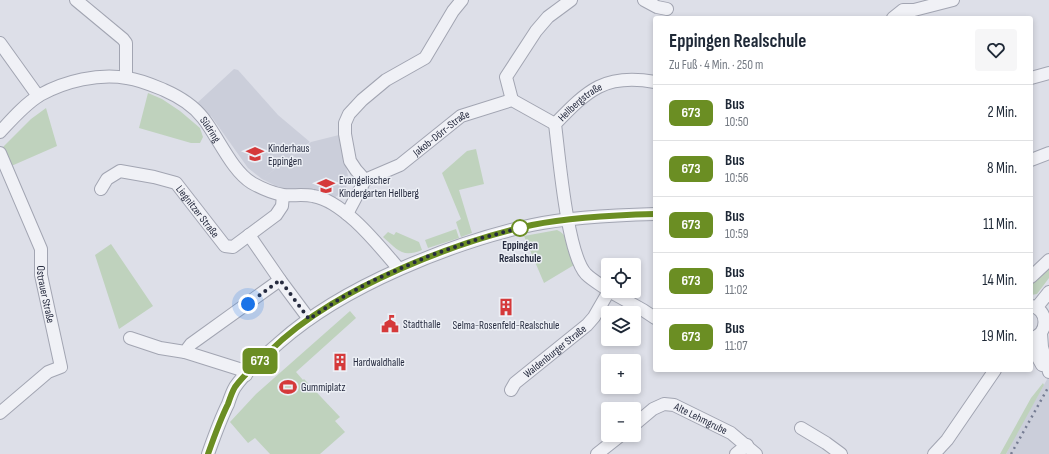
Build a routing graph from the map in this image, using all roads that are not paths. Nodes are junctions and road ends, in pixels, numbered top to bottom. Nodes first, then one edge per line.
1 (76, 0) edge
2 (462, 0) edge
3 (571, 0) edge
4 (644, 0) edge
5 (912, 0) edge
6 (953, 0) edge
7 (668, 9) dead end
8 (903, 10) junction
9 (896, 16) edge
10 (0, 43) edge
11 (1049, 73) edge
12 (1033, 77) edge
13 (126, 78) junction
14 (653, 82) edge
15 (38, 96) junction
16 (512, 100) junction
17 (555, 124) junction
18 (0, 132) edge
19 (0, 153) edge
20 (1049, 153) edge
21 (1033, 159) edge
22 (365, 180) junction
23 (101, 189) dead end
24 (283, 195) junction
25 (347, 214) junction
26 (653, 214) edge
27 (568, 221) junction
28 (249, 234) junction
29 (1049, 260) edge
30 (399, 269) junction
31 (1033, 275) edge
32 (280, 280) junction
33 (601, 285) edge
34 (1049, 292) edge
35 (605, 298) edge
36 (622, 298) edge
37 (1040, 308) edge
38 (653, 317) edge
39 (309, 319) junction
40 (1036, 336) edge
41 (130, 338) dead end
42 (1033, 348) edge
43 (185, 352) junction
44 (1033, 359) edge
45 (1045, 368) edge
46 (990, 372) edge
47 (994, 372) edge
48 (246, 374) junction
49 (1049, 375) edge
50 (982, 388) junction
51 (511, 390) dead end
52 (0, 413) edge
53 (641, 419) edge
54 (801, 428) dead end
55 (612, 442) edge
56 (747, 446) junction
57 (208, 454) edge
58 (597, 454) edge
59 (736, 454) edge
60 (756, 454) edge
61 (841, 454) edge
62 (934, 454) edge

1 - 13 street
2 - 22 street
3 - 16 street
4 - 7 street
5 - 8 street
6 - 8 street
8 - 9 street
10 - 15 street
11 - 12 street
13 - 15 street, Südring
13 - 24 street, Südring
14 - 17 street, Hellbergstraße
15 - 18 street, Südring
16 - 17 street
16 - 22 street, Jakob-Dörr-Straße
17 - 27 street, Hellbergstraße
19 - 52 street, Ostrauer Straße
20 - 21 street
22 - 25 street
23 - 28 street, Liegnitzer Straße
24 - 25 street, Südring
24 - 28 street, Liegnitzer Straße
25 - 30 street, Südring
26 - 27 street
27 - 30 street
27 - 33 street, Hellbergstraße
28 - 32 street
29 - 31 street
30 - 39 street
32 - 39 street
32 - 43 street
34 - 37 street
35 - 51 street, Waldenburger Straße
36 - 38 street, Hellbergstraße
37 - 40 street
39 - 48 street
40 - 45 street
41 - 43 street
42 - 45 street
43 - 48 street
44 - 45 street
45 - 49 street
46 - 50 street
47 - 50 street
48 - 57 street
50 - 62 street
53 - 56 street, Alte Lehmgrube
54 - 61 street
55 - 58 street
56 - 59 street
56 - 60 street, Alte Lehmgrube

